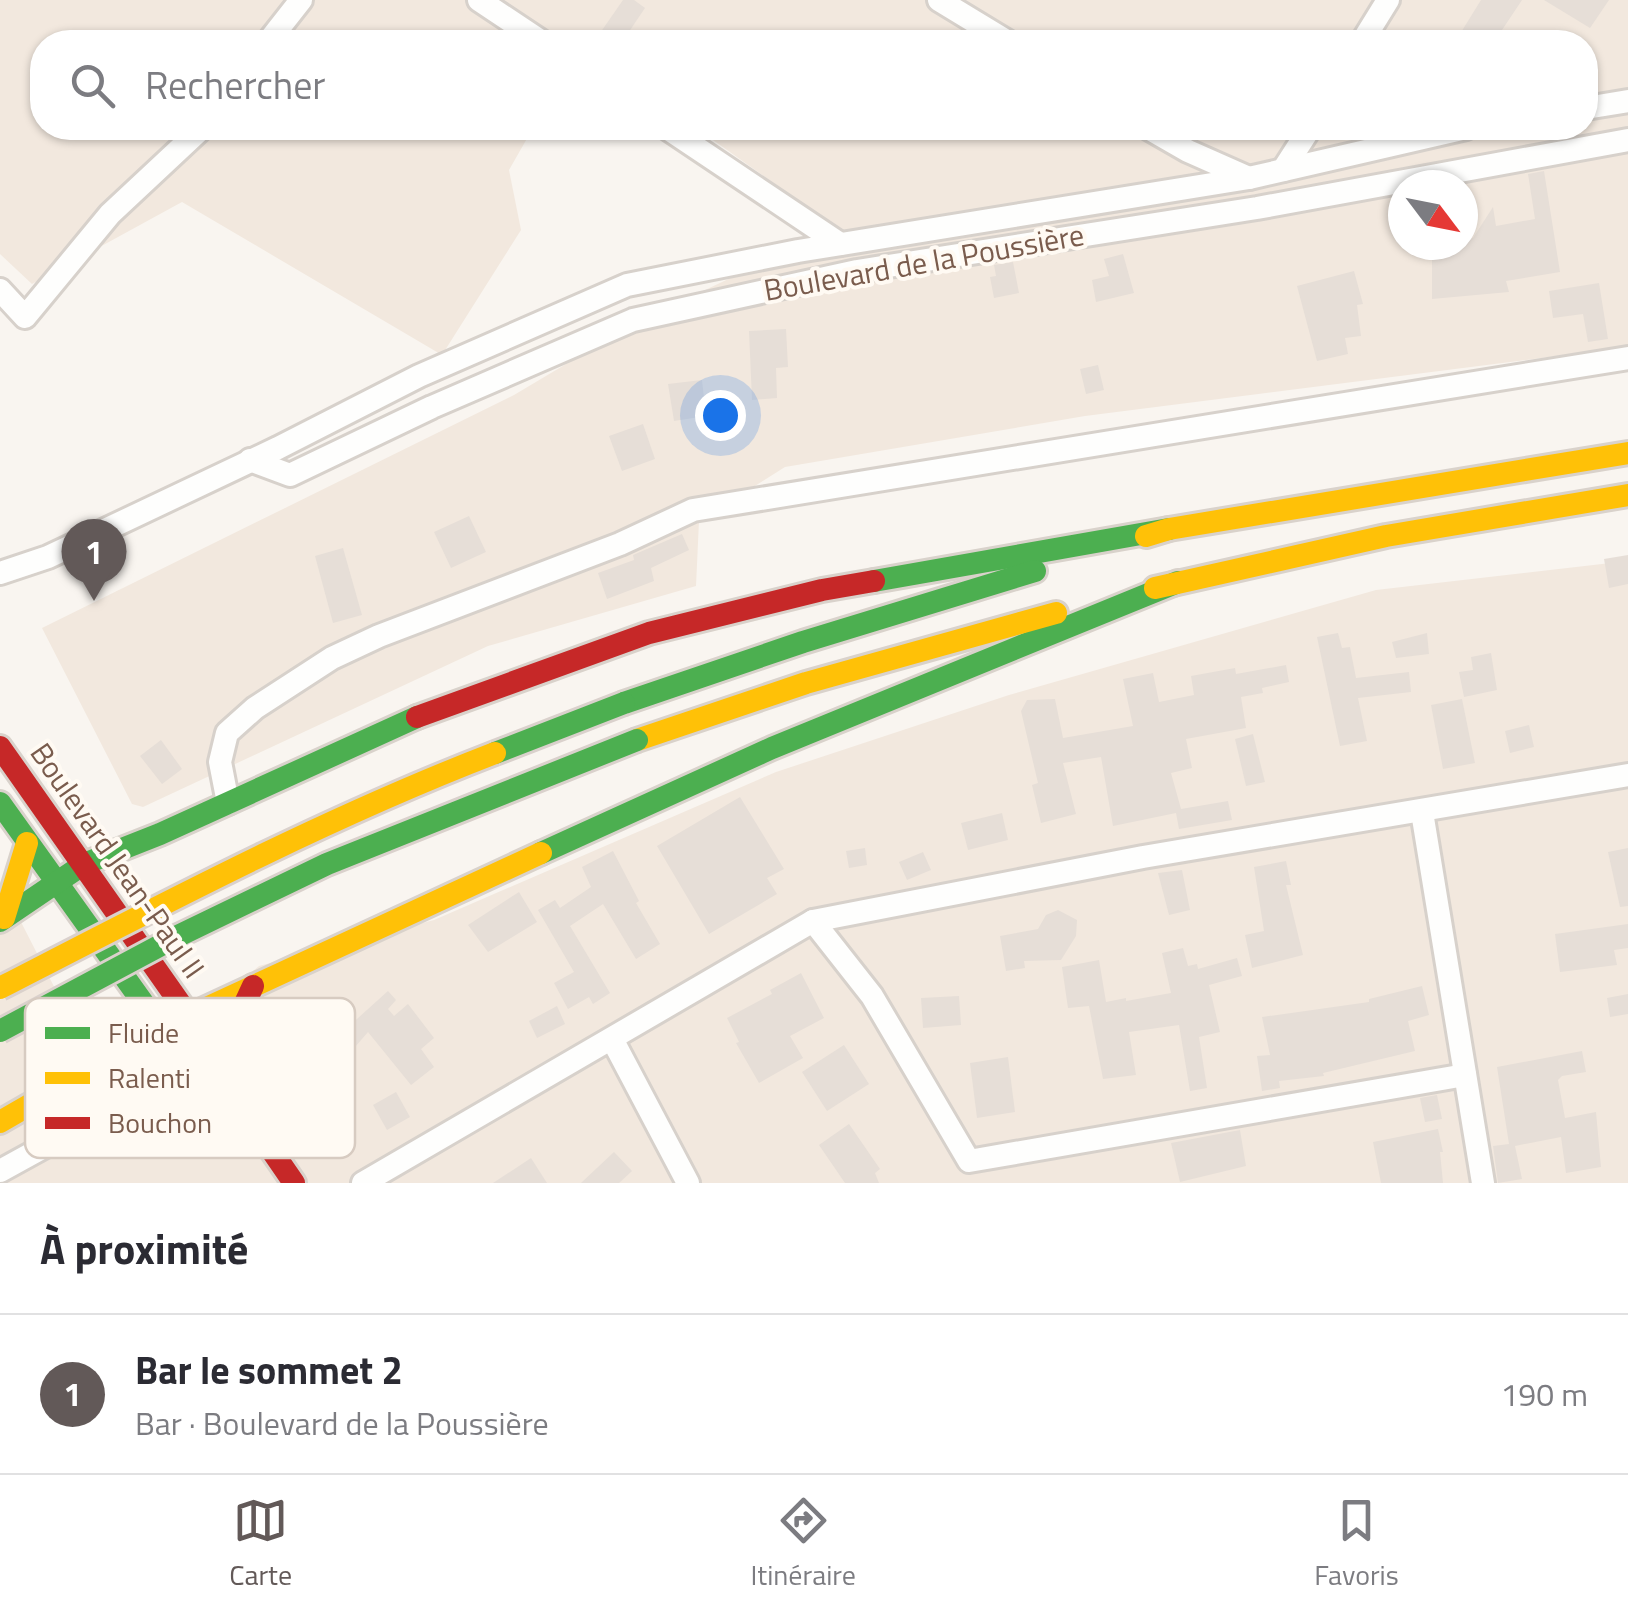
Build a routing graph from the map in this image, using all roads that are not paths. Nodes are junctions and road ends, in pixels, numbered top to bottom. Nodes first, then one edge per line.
1 (301, 0) edge
2 (479, 0) edge
3 (939, 0) edge
4 (1388, 0) edge
5 (277, 30) edge
6 (524, 30) edge
7 (988, 30) edge
8 (1369, 30) edge
9 (1628, 101) edge
10 (1598, 106) edge
11 (189, 140) edge
12 (685, 140) edge
13 (1169, 140) edge
14 (1303, 140) edge
15 (1414, 140) edge
16 (1628, 140) edge
17 (1284, 170) junction
18 (1248, 178) junction
19 (1257, 208) junction
20 (840, 244) junction
21 (0, 290) edge
22 (1628, 358) edge
23 (1628, 452) edge
24 (250, 460) junction
25 (1628, 494) edge
26 (1169, 529) junction
27 (0, 573) edge
28 (1178, 582) junction
29 (0, 747) edge
30 (1628, 775) edge
31 (0, 803) edge
32 (228, 803) junction
33 (1422, 812) junction
34 (27, 843) junction
35 (84, 864) junction
36 (56, 882) junction
37 (2, 920) edge
38 (814, 921) junction
39 (253, 986) junction
40 (0, 988) edge
41 (61, 998) edge
42 (139, 998) edge
43 (177, 998) edge
44 (227, 998) edge
45 (247, 998) edge
46 (25, 1018) edge
47 (0, 1032) edge
48 (612, 1039) junction
49 (1465, 1075) junction
50 (25, 1108) edge
51 (0, 1122) edge
52 (25, 1158) edge
53 (277, 1158) edge
54 (0, 1172) edge
55 (294, 1183) edge
56 (363, 1183) edge
57 (688, 1183) edge
58 (1483, 1183) edge

1 - 5 street
2 - 6 street
3 - 7 street
4 - 8 street
9 - 10 street
11 - 21 street
12 - 20 street
13 - 18 street
14 - 17 street
15 - 17 street, Boulevard de la Poussière
16 - 19 street, Boulevard de la Poussière
17 - 18 street, Boulevard de la Poussière
18 - 19 street
18 - 20 street, Boulevard de la Poussière
19 - 24 street, Boulevard de la Poussière
20 - 24 street, Boulevard de la Poussière
22 - 32 street
23 - 26 main road
24 - 27 street, Boulevard de la Poussière
25 - 28 main road
26 - 32 main road
26 - 40 main road, bridge
28 - 39 main road
28 - 41 main road, bridge
29 - 35 main road, Boulevard Jean-Paul II
30 - 33 street
31 - 34 main road, Boulevard Jean-Paul II
32 - 35 main road
33 - 38 street
33 - 49 street
34 - 36 main road, Boulevard Jean-Paul II
34 - 37 main road
35 - 36 main road
35 - 43 main road, Boulevard Jean-Paul II
36 - 37 main road
36 - 42 main road, Boulevard Jean-Paul II
38 - 48 street
38 - 49 street
39 - 44 main road
39 - 45 main road
46 - 47 main road, bridge
48 - 56 street
48 - 57 street
49 - 58 street
50 - 51 main road
52 - 54 street
53 - 55 main road, Boulevard Jean-Paul II

